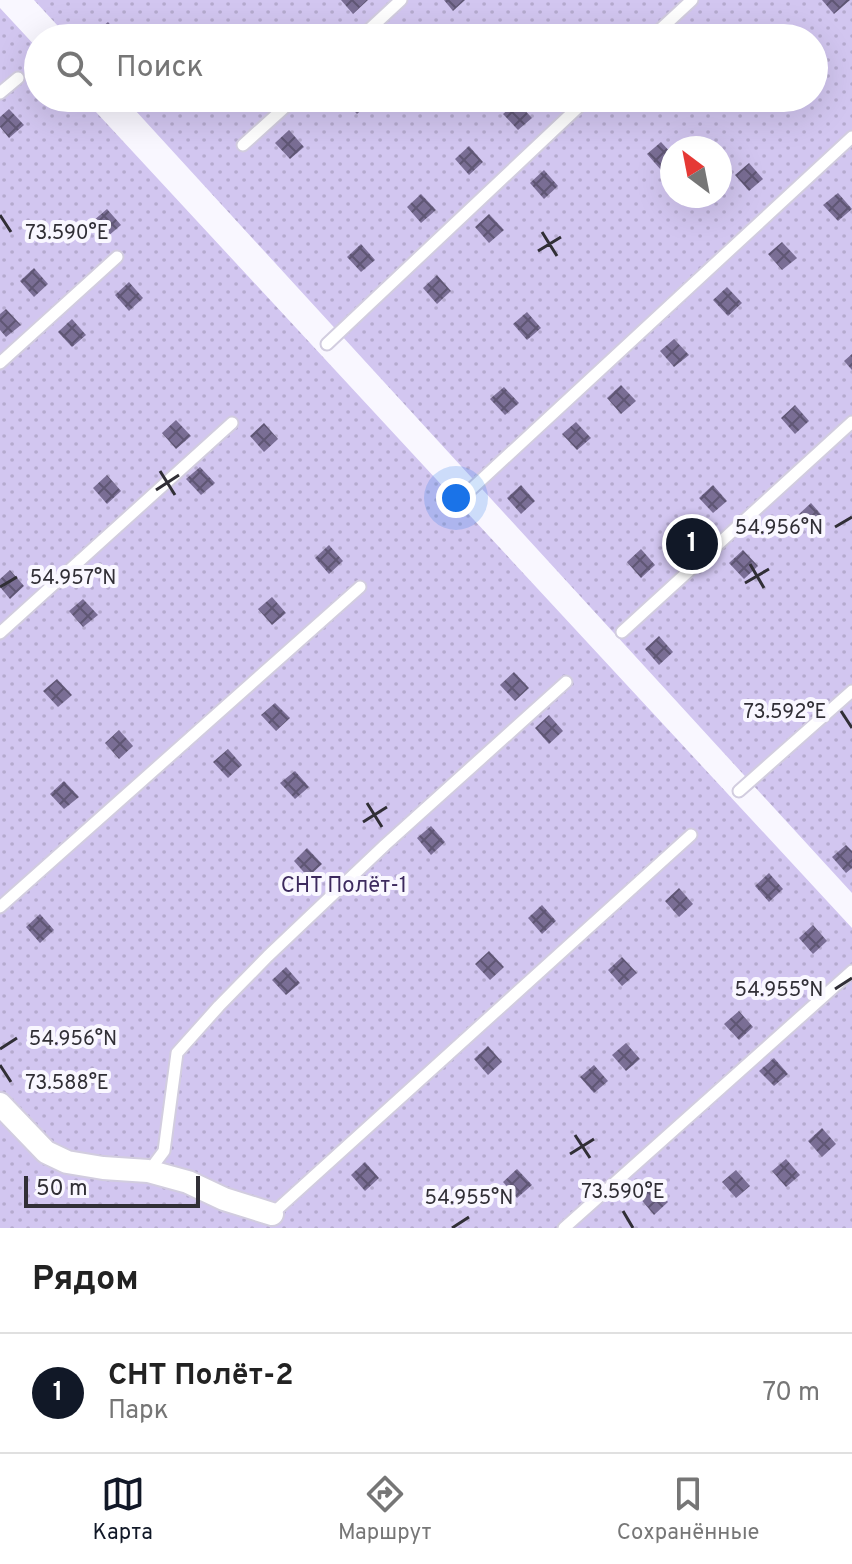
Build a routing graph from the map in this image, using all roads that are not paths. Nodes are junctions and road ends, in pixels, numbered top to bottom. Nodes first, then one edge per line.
1 (401, 0) edge
2 (692, 0) edge
3 (375, 24) edge
4 (666, 24) edge
5 (18, 78) dead end
6 (0, 93) edge
7 (280, 112) edge
8 (573, 112) edge
9 (852, 137) edge
10 (243, 145) dead end
11 (117, 257) dead end
12 (327, 344) dead end
13 (0, 363) edge
14 (852, 422) edge
15 (232, 423) dead end
16 (466, 494) dead end
17 (360, 587) dead end
18 (622, 632) dead end
19 (0, 633) edge
20 (566, 682) dead end
21 (852, 691) edge
22 (739, 791) dead end
23 (691, 835) dead end
24 (0, 907) edge
25 (852, 971) edge
26 (0, 1104) edge
27 (148, 1171) junction
28 (272, 1214) joint
29 (564, 1228) edge

1 - 3 lane
2 - 4 lane
5 - 6 lane
7 - 10 lane
8 - 12 lane
9 - 16 lane
11 - 13 lane
14 - 18 lane
15 - 19 lane
17 - 24 lane
20 - 27 lane
21 - 22 lane
23 - 28 lane
25 - 29 lane
26 - 27 street
27 - 28 street

